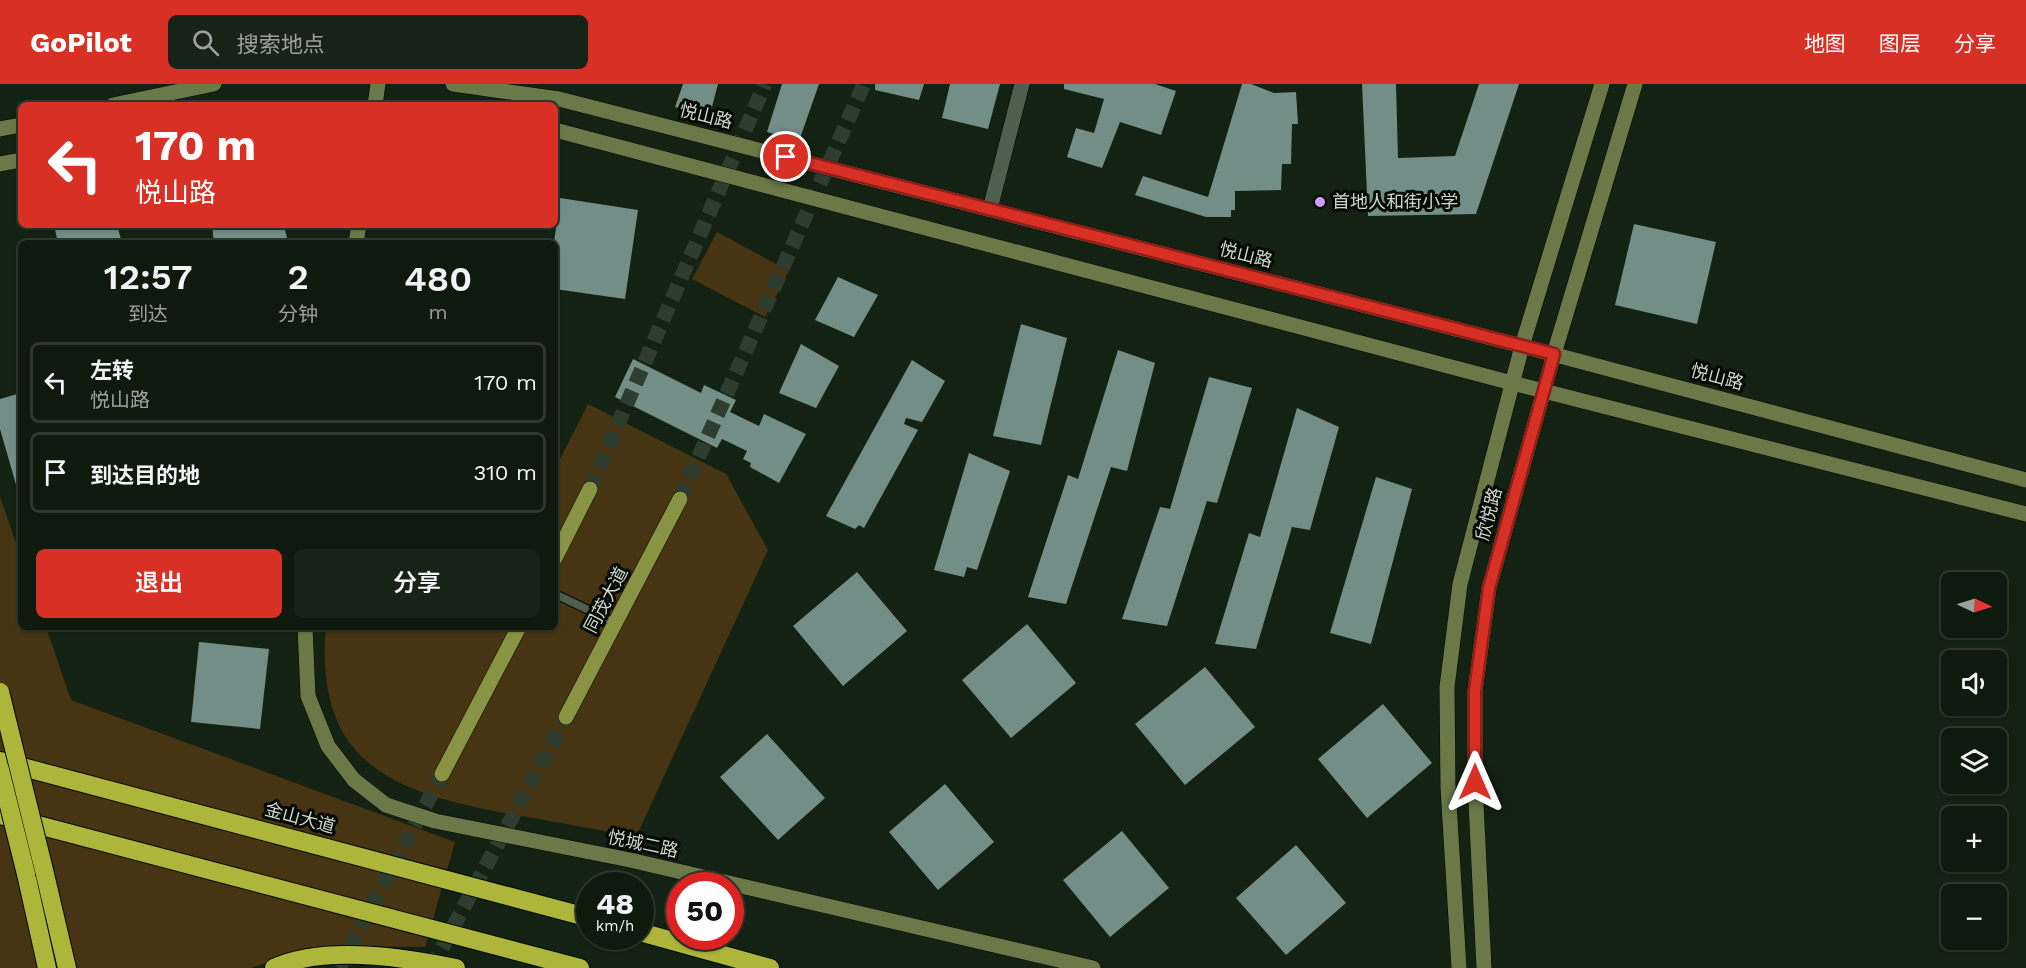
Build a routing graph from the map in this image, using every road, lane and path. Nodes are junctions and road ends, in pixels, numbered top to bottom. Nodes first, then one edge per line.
1 (214, 84) edge
2 (378, 84) edge
3 (453, 84) edge
4 (1022, 84) edge
5 (1602, 84) edge
6 (1635, 84) edge
7 (127, 102) edge
8 (375, 102) edge
9 (18, 126) edge
10 (0, 129) edge
11 (558, 131) edge
12 (18, 161) edge
13 (0, 164) edge
14 (990, 209) junction
15 (1522, 345) junction
16 (1554, 354) junction
17 (1512, 383) junction
18 (1544, 391) junction
19 (2026, 480) edge
20 (591, 489) tunnel mouth
21 (680, 499) tunnel mouth
22 (2026, 514) edge
23 (558, 552) edge
24 (558, 595) edge
25 (616, 623) junction
26 (305, 630) edge
27 (517, 630) edge
28 (0, 692) edge
29 (566, 717) tunnel mouth
30 (0, 761) edge
31 (0, 770) edge
32 (442, 774) tunnel mouth
33 (0, 814) edge
34 (576, 914) edge
35 (654, 936) edge
36 (47, 968) edge
37 (67, 968) edge
38 (274, 968) edge
39 (456, 968) edge
40 (580, 968) edge
41 (770, 968) edge
42 (1093, 968) edge
43 (1459, 968) edge
44 (1484, 968) edge

1 - 7 main road
2 - 8 main road
3 - 14 main road, 悦山路
4 - 14 street
5 - 15 main road, 欣悦路
6 - 16 main road, 欣悦路
9 - 10 main road
11 - 17 main road
12 - 13 main road
14 - 15 main road, 悦山路
15 - 16 main road, 悦山路
15 - 17 main road, 欣悦路
16 - 18 main road, 欣悦路
16 - 19 main road, 悦山路
17 - 18 main road
17 - 43 main road, 欣悦路
18 - 22 main road
18 - 44 main road, 欣悦路
20 - 23 main road
21 - 25 main road, 同茂大道
24 - 25 lane
25 - 29 main road, 同茂大道
26 - 42 main road, 悦城二路
27 - 32 main road
28 - 37 highway, bridge
30 - 34 highway, 金山大道
31 - 36 highway, bridge
33 - 40 highway
35 - 41 highway
38 - 39 highway

